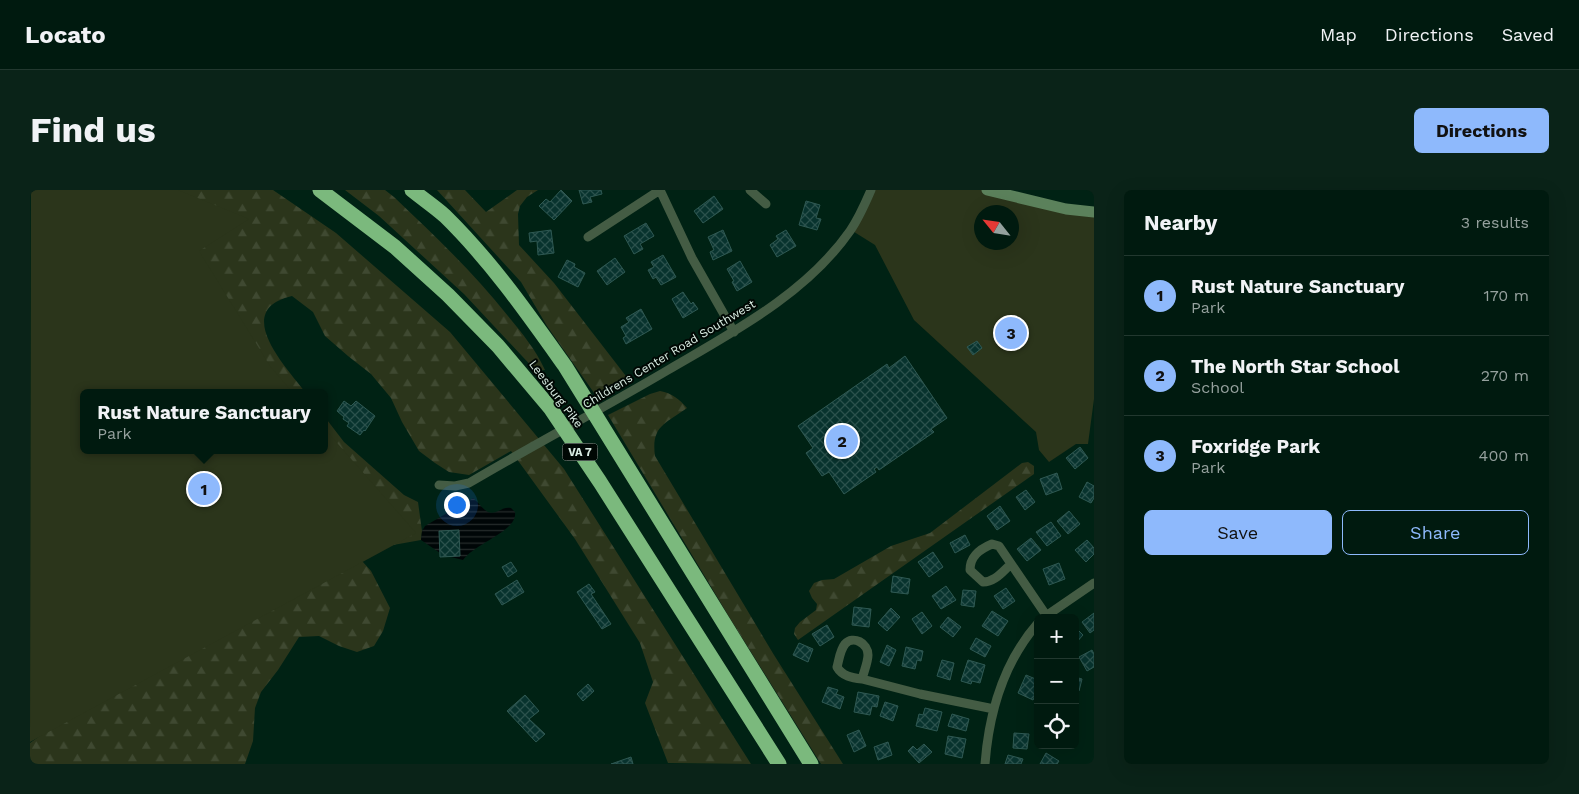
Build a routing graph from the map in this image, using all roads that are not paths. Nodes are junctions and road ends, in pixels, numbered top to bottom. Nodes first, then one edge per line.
1 (320, 190) edge
2 (412, 190) edge
3 (422, 190) edge
4 (660, 190) edge
5 (750, 190) edge
6 (871, 190) edge
7 (987, 190) edge
8 (766, 204) dead end
9 (1094, 212) edge
10 (444, 216) junction
11 (588, 237) dead end
12 (734, 332) junction
13 (438, 485) dead end
14 (1011, 564) junction
15 (1094, 583) edge
16 (1044, 614) edge
17 (1048, 614) edge
18 (1034, 628) edge
19 (862, 678) junction
20 (994, 709) junction
21 (779, 764) edge
22 (811, 764) edge
23 (984, 764) edge

1 - 21 highway, Leesburg Pike / VA 7
2 - 10 highway, Leesburg Pike / VA 7
3 - 10 highway
4 - 11 street
4 - 12 street
5 - 8 street
6 - 12 street, Childrens Center Road Southwest
7 - 9 main road
10 - 22 highway, Leesburg Pike / VA 7
12 - 13 street, Childrens Center Road Southwest
14 - 14 street
14 - 16 street
15 - 17 street
18 - 20 street
19 - 19 street
19 - 20 street
20 - 23 street

